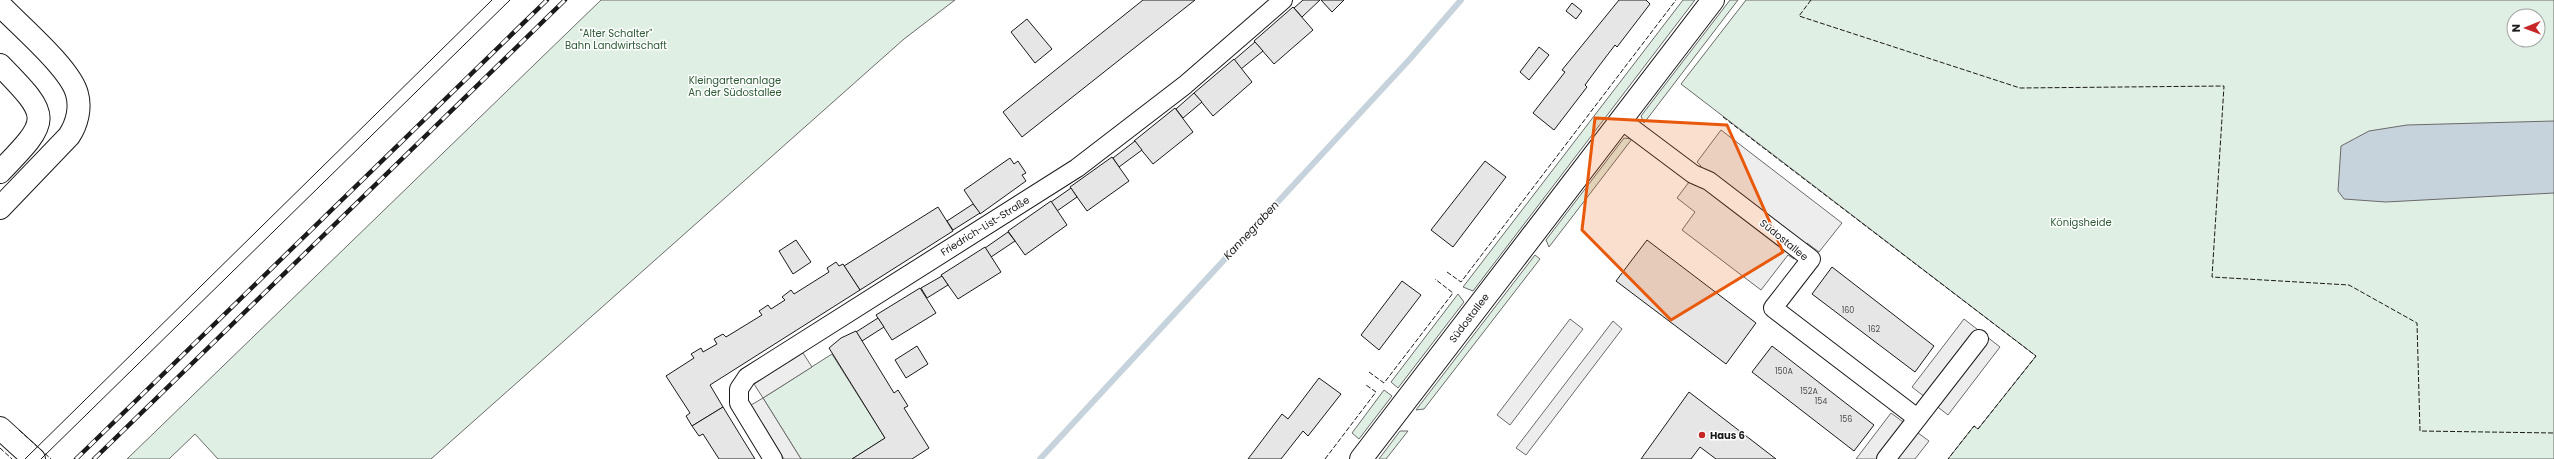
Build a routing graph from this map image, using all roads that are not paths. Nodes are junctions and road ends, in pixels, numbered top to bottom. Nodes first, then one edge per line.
1 (1283, 0) edge
2 (1713, 0) edge
3 (0, 5) edge
4 (0, 65) edge
5 (1621, 120) junction
6 (0, 172) edge
7 (0, 208) edge
8 (1979, 339) dead end
9 (1917, 418) junction
10 (0, 428) edge
11 (34, 459) edge
12 (773, 459) edge
13 (1361, 459) edge
14 (1886, 459) edge

1 - 12 street, Friedrich-List-Straße
2 - 5 street, Südostallee
3 - 7 street
4 - 6 street
5 - 9 street, Südostallee
5 - 13 street, Südostallee
8 - 9 street
9 - 14 street
10 - 11 street

